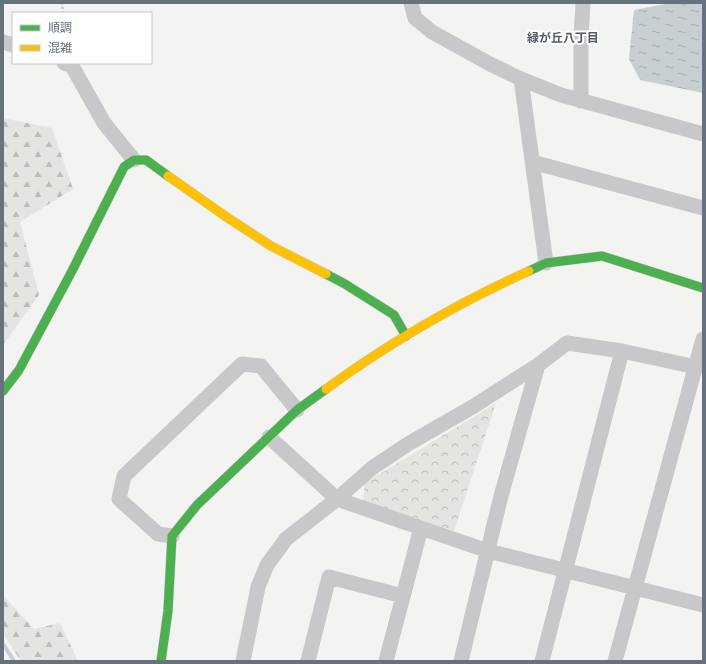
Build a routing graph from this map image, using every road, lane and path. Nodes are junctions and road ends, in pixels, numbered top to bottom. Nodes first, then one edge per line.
1 (411, 3) edge
2 (583, 3) edge
3 (67, 64) edge
4 (521, 78) junction
5 (581, 101) junction
6 (703, 134) edge
7 (134, 160) junction
8 (532, 162) junction
9 (703, 208) edge
10 (546, 262) junction
11 (703, 288) edge
12 (406, 336) junction
13 (703, 339) edge
14 (622, 352) junction
15 (538, 365) junction
16 (696, 367) junction
17 (3, 391) edge
18 (297, 410) junction
19 (269, 437) junction
20 (337, 499) junction
21 (421, 528) junction
22 (172, 536) junction
23 (488, 551) junction
24 (565, 570) junction
25 (635, 588) junction
26 (403, 596) junction
27 (703, 605) edge
28 (161, 661) edge
29 (243, 661) edge
30 (308, 661) edge
31 (386, 661) edge
32 (461, 661) edge
33 (542, 661) edge
34 (615, 661) edge

1 - 4 street
2 - 5 street
3 - 7 street
4 - 5 street
4 - 8 street
5 - 6 street
7 - 12 street
7 - 17 street
8 - 9 street
8 - 10 street
10 - 11 street
10 - 12 street
12 - 18 street
13 - 16 street
14 - 15 street
14 - 16 street
14 - 24 street
15 - 20 street
15 - 23 street
16 - 25 street
18 - 19 street
18 - 22 street
19 - 20 street
19 - 22 street
20 - 21 street
20 - 29 street
21 - 23 street
21 - 26 street
22 - 28 street
23 - 24 street
23 - 32 street
24 - 25 street
24 - 33 street
25 - 27 street
25 - 34 street
26 - 30 street
26 - 31 street

